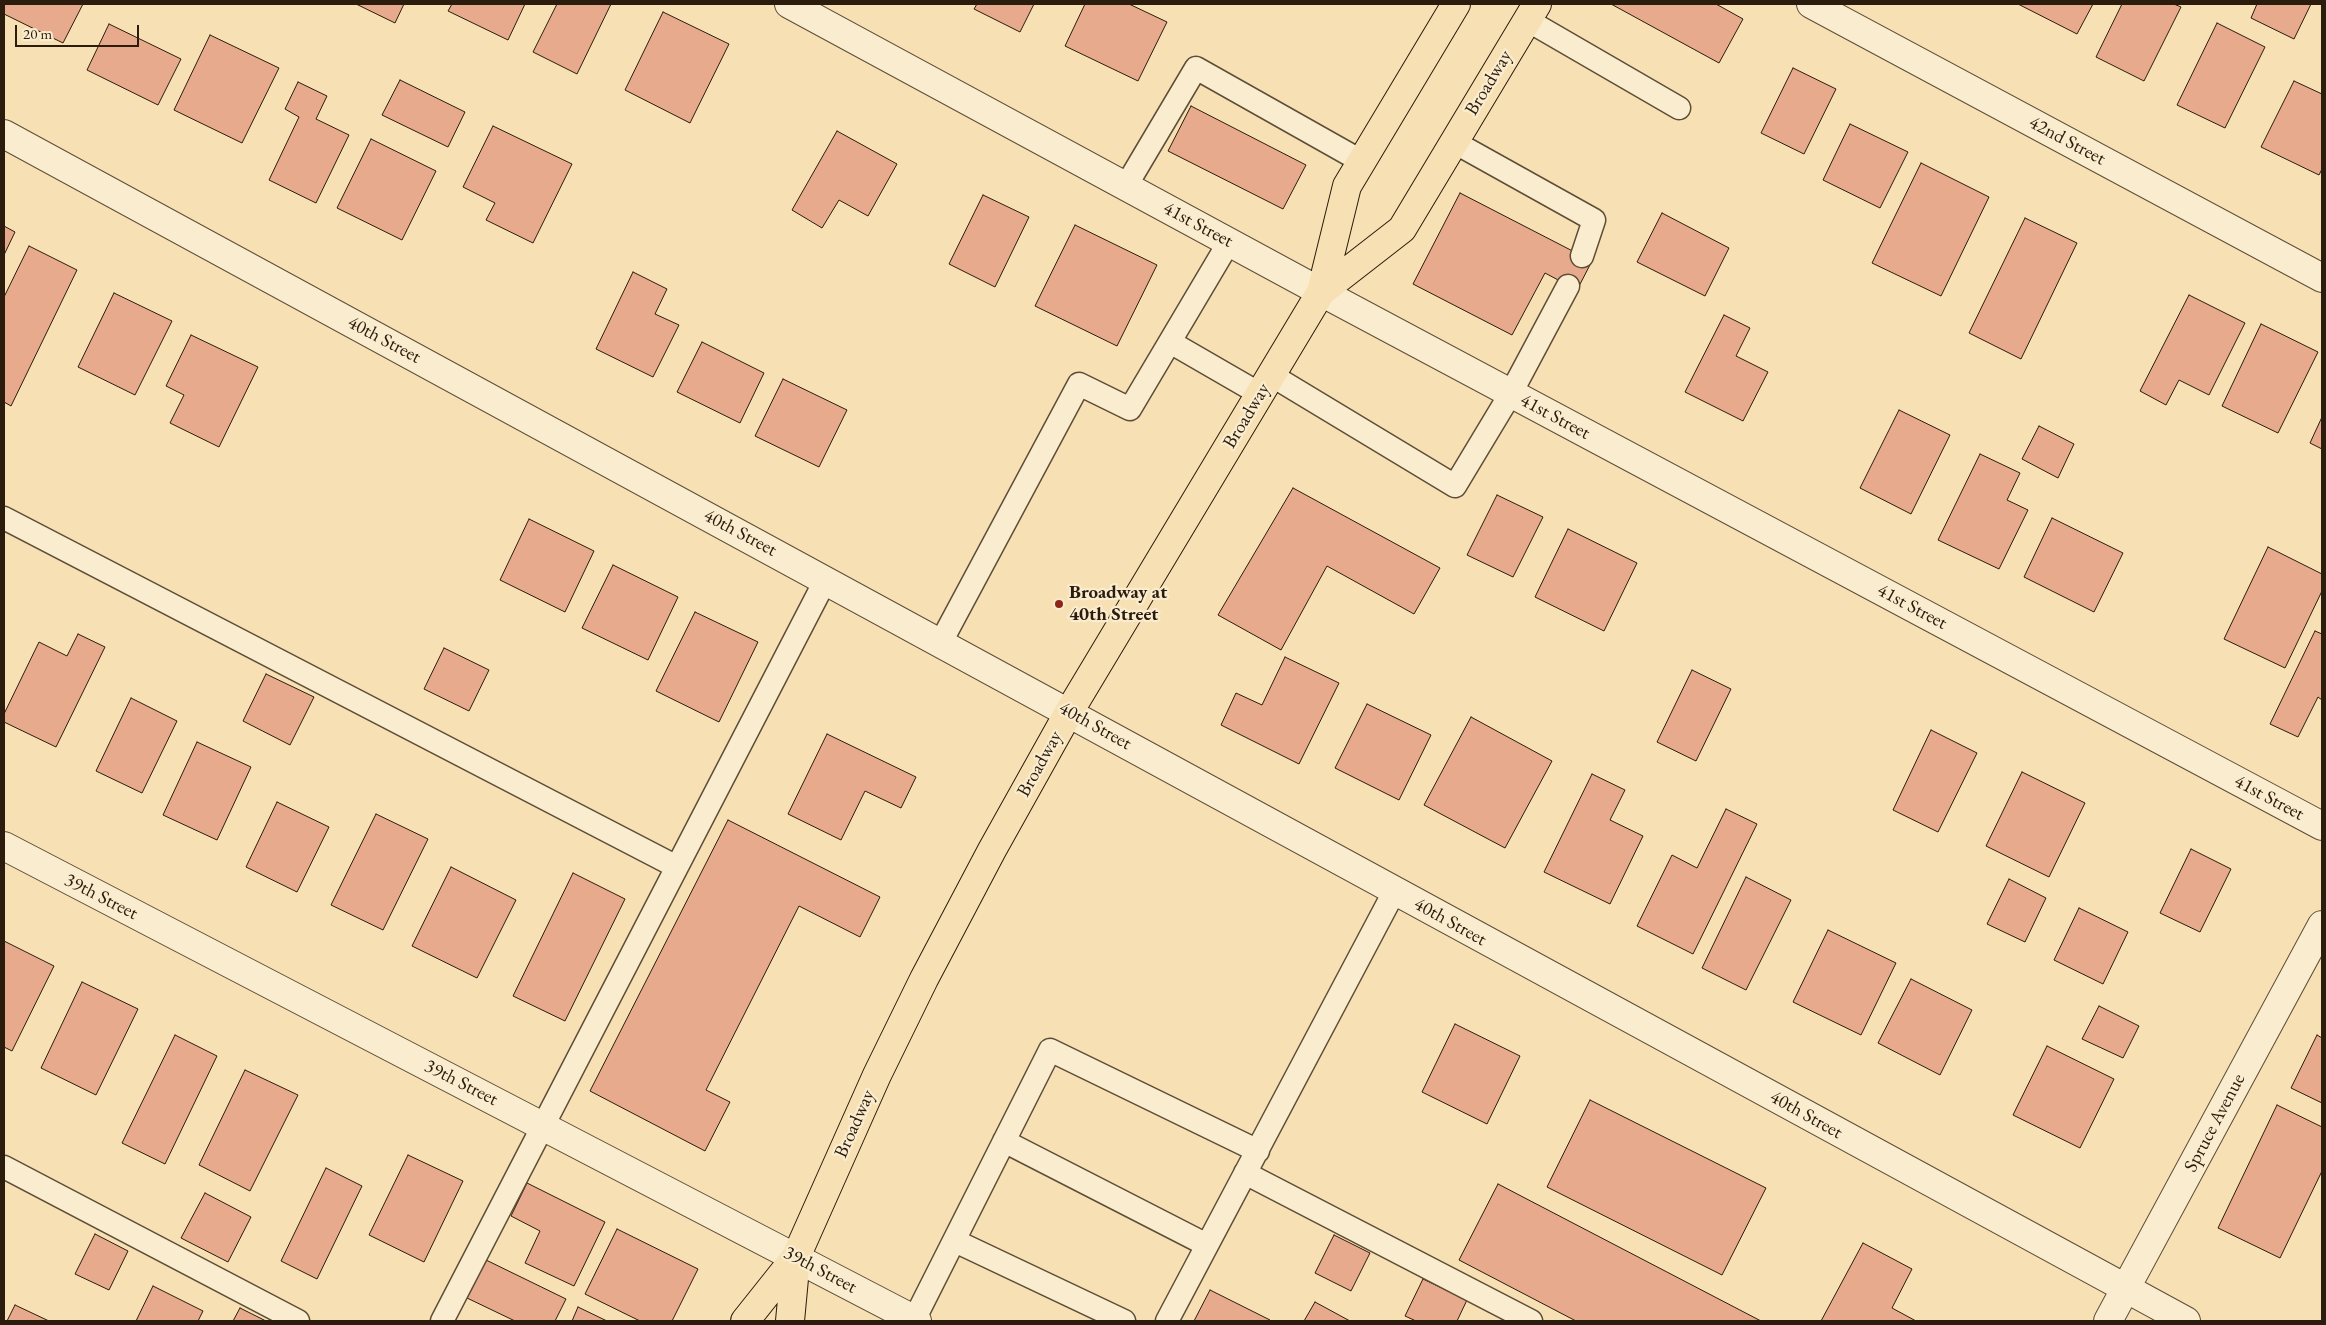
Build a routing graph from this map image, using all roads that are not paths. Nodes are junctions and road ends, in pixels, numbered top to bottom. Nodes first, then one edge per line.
1 (789, 4) edge
2 (1456, 4) edge
3 (1826, 7) edge
4 (1532, 12) edge
5 (1678, 108) dead end
6 (4, 134) edge
7 (1454, 142) junction
8 (1361, 161) junction
9 (1126, 186) junction
10 (1229, 242) junction
11 (1582, 256) dead end
12 (2322, 278) edge
13 (1568, 286) dead end
14 (1322, 292) junction
15 (1170, 342) junction
16 (1266, 385) junction
17 (1511, 393) junction
18 (4, 518) edge
19 (826, 579) junction
20 (940, 642) junction
21 (1069, 712) junction
22 (2322, 826) edge
23 (4, 846) edge
24 (676, 867) junction
25 (1394, 892) junction
26 (2322, 925) edge
27 (543, 1126) junction
28 (1004, 1141) junction
29 (1258, 1151) junction
30 (4, 1167) edge
31 (1245, 1173) junction
32 (955, 1241) junction
33 (1207, 1245) junction
34 (796, 1257) junction
35 (2125, 1289) junction
36 (916, 1320) edge
37 (298, 1321) edge
38 (442, 1321) edge
39 (745, 1321) edge
40 (790, 1321) edge
41 (1124, 1321) edge
42 (1168, 1321) edge
43 (1531, 1321) edge
44 (2108, 1321) edge
45 (2186, 1321) edge

1 - 9 street, 41st Street
2 - 8 main road, Broadway
3 - 12 street, 42nd Street
4 - 5 lane
4 - 7 main road, Broadway
6 - 19 street, 40th Street
7 - 11 lane
7 - 14 main road, Broadway
8 - 9 lane
8 - 14 main road, Broadway
9 - 10 street, 41st Street
10 - 14 street, 41st Street
10 - 15 lane
13 - 17 lane
14 - 16 main road, Broadway
14 - 17 street, 41st Street
15 - 16 lane
15 - 20 lane
16 - 17 lane
16 - 21 main road, Broadway
17 - 22 street, 41st Street
18 - 24 lane
19 - 20 street, 40th Street
19 - 24 lane
20 - 21 street, 40th Street
21 - 25 street, 40th Street
21 - 34 main road, Broadway
23 - 27 street, 39th Street
24 - 27 lane
25 - 29 lane
25 - 35 street, 40th Street
26 - 35 street, Spruce Avenue
27 - 34 street, 39th Street
27 - 38 lane
28 - 29 lane
28 - 32 lane
28 - 33 lane
29 - 31 lane
30 - 37 lane
31 - 33 lane
31 - 43 lane
32 - 36 lane
32 - 41 lane
33 - 42 lane
34 - 36 street, 39th Street
34 - 39 main road, Broadway
34 - 40 main road, Broadway
35 - 44 street, Spruce Avenue
35 - 45 street, 40th Street

